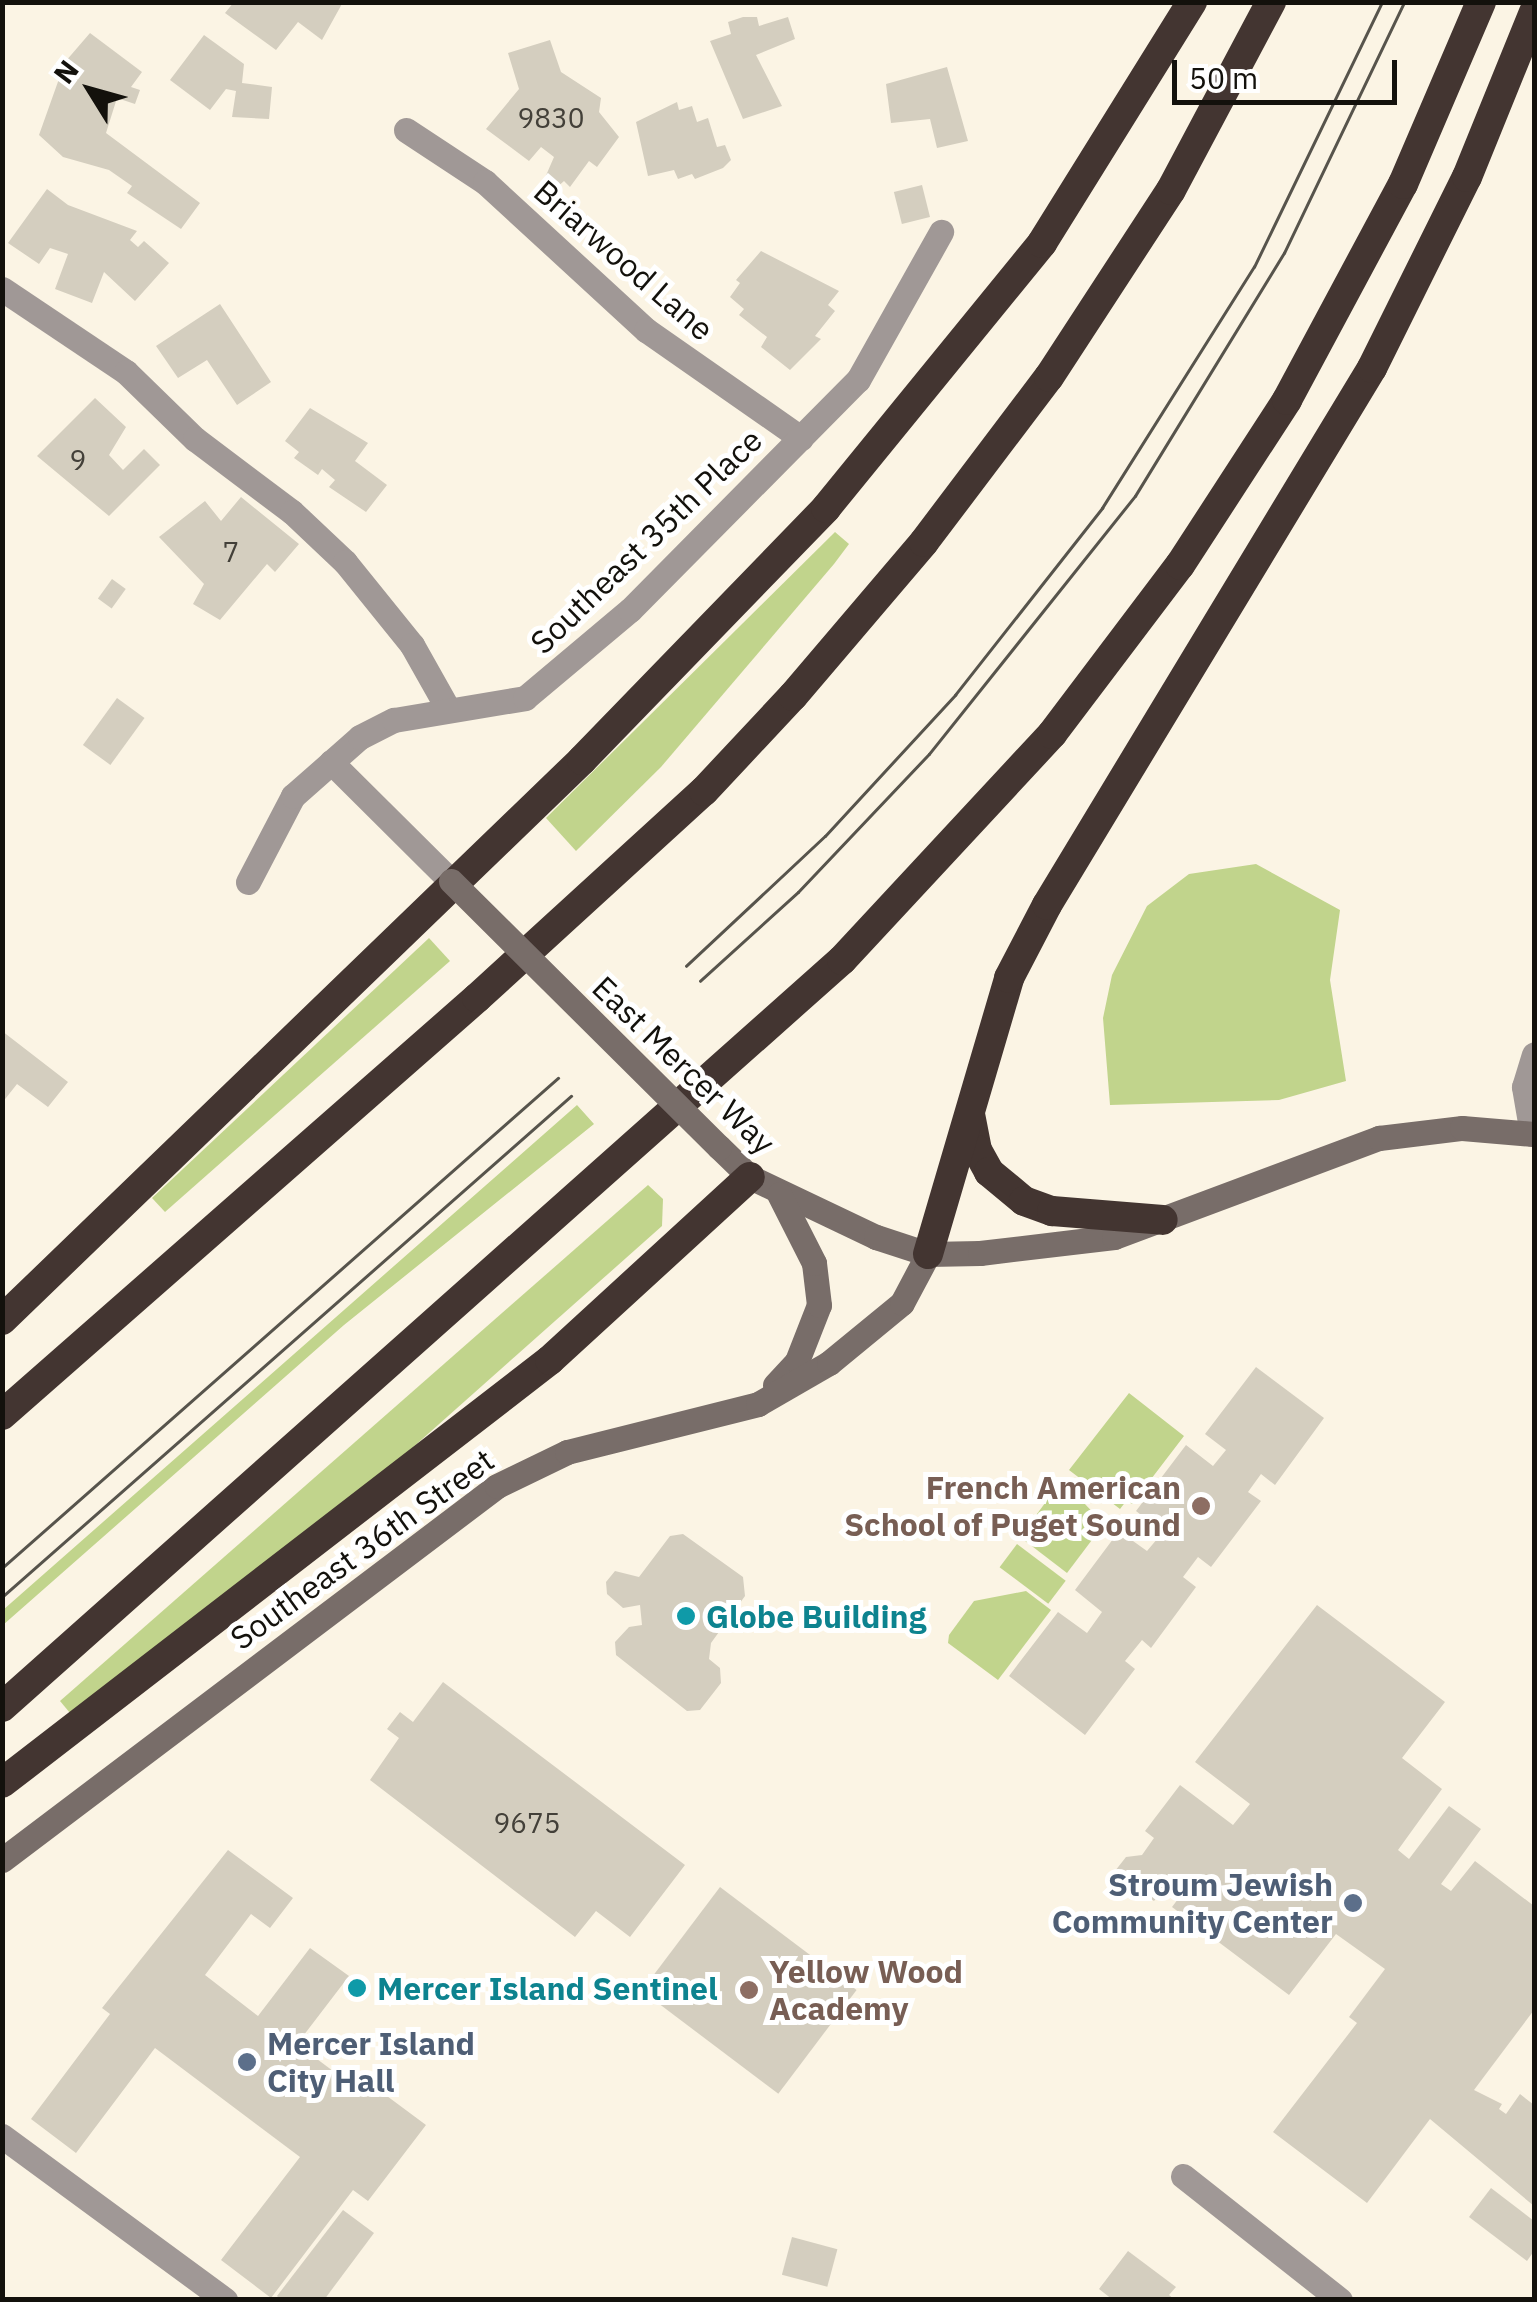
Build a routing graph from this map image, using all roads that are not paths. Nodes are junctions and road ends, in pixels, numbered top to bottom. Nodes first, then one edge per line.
1 (1192, 2) edge
2 (1271, 2) edge
3 (1481, 2) edge
4 (1534, 12) edge
5 (406, 130) dead end
6 (941, 232) dead end
7 (2, 288) edge
8 (801, 438) junction
9 (448, 709) junction
10 (331, 762) junction
11 (451, 881) junction
12 (248, 882) dead end
13 (1534, 1054) edge
14 (969, 1100) junction
15 (1533, 1134) edge
16 (750, 1178) junction
17 (778, 1194) junction
18 (1163, 1220) junction
19 (928, 1254) junction
20 (2, 1320) edge
21 (758, 1404) junction
22 (2, 1415) edge
23 (2, 1706) edge
24 (2, 1783) edge
25 (2, 1860) edge
26 (2, 2136) edge
27 (1183, 2176) dead end
28 (224, 2300) edge
29 (1340, 2300) edge

1 - 11 highway
2 - 22 highway
3 - 23 highway
4 - 14 highway
5 - 8 street, Briarwood Lane
6 - 8 street, Southeast 35th Place
7 - 9 street
8 - 9 street, Southeast 35th Place
9 - 10 street, Southeast 35th Place
10 - 11 street, East Mercer Way
10 - 12 street, Southeast 35th Place
11 - 16 street, East Mercer Way, bridge
11 - 20 highway
13 - 15 street, East Mercer Way
14 - 18 highway
14 - 19 highway
15 - 18 street, East Mercer Way
16 - 17 street, East Mercer Way
16 - 24 highway
17 - 19 street, East Mercer Way
17 - 21 street
18 - 19 street, East Mercer Way
19 - 21 street, Southeast 36th Street
21 - 25 street, Southeast 36th Street
26 - 28 street
27 - 29 street

